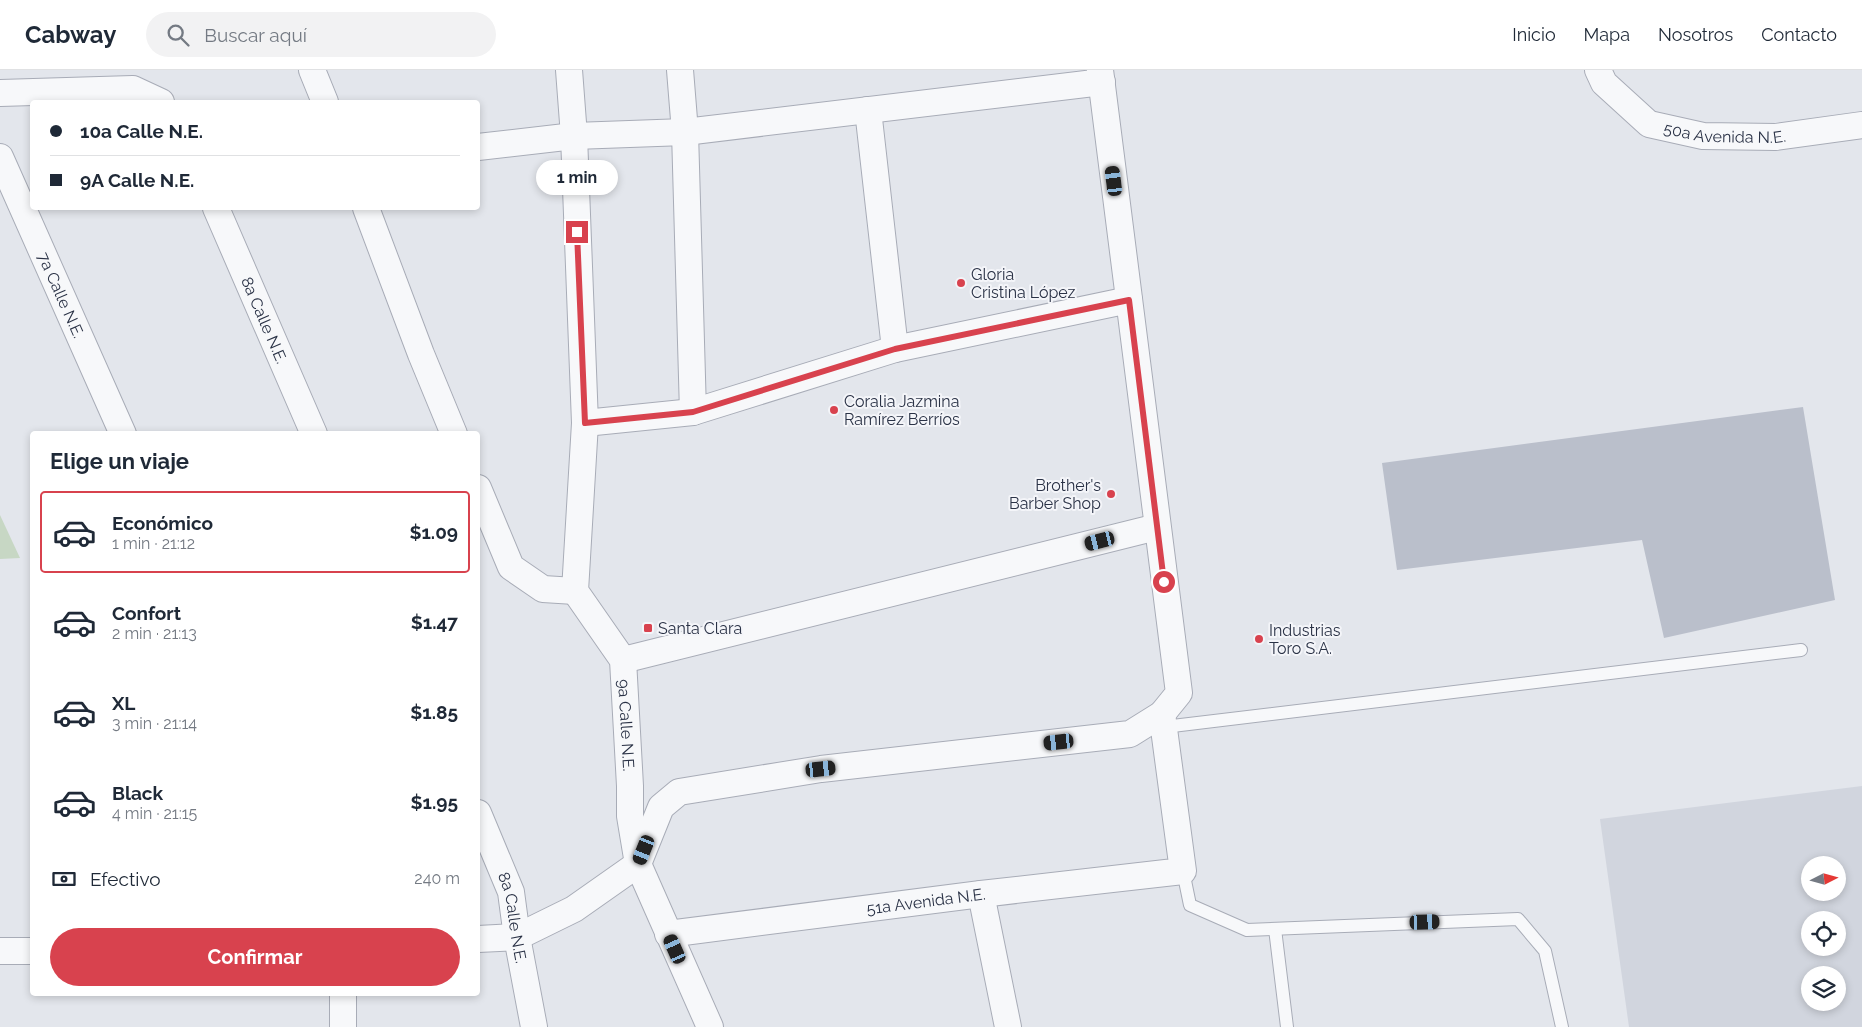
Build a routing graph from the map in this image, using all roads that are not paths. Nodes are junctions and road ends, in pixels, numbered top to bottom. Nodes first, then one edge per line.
1 (312, 70) edge
2 (569, 70) edge
3 (680, 70) edge
4 (1101, 76) edge
5 (1601, 77) edge
6 (0, 93) edge
7 (156, 100) edge
8 (324, 100) edge
9 (868, 110) junction
10 (1862, 125) edge
11 (685, 132) junction
12 (574, 136) junction
13 (480, 147) edge
14 (0, 157) edge
15 (217, 210) edge
16 (367, 210) edge
17 (1129, 300) junction
18 (895, 349) junction
19 (693, 412) junction
20 (585, 423) junction
21 (122, 431) edge
22 (313, 431) edge
23 (453, 431) edge
24 (480, 493) edge
25 (1157, 527) junction
26 (575, 592) junction
27 (1801, 650) dead end
28 (623, 660) junction
29 (1163, 720) junction
30 (480, 818) edge
31 (638, 864) junction
32 (1183, 871) junction
33 (981, 894) junction
34 (1275, 928) junction
35 (668, 934) junction
36 (517, 937) junction
37 (480, 939) edge
38 (0, 951) edge
39 (30, 951) edge
40 (343, 996) edge
41 (343, 1027) edge
42 (534, 1027) edge
43 (710, 1027) edge
44 (1008, 1027) edge
45 (1287, 1027) edge
46 (1562, 1027) edge

1 - 8 street
2 - 12 street
3 - 11 street
4 - 9 street
4 - 17 street
5 - 10 street, 50a Avenida N.E.
6 - 7 street
9 - 11 street
9 - 18 street
11 - 12 street
11 - 19 street
12 - 13 street
12 - 20 street
14 - 21 street, 7a Calle N.E.
15 - 22 street, 8a Calle N.E.
16 - 23 street
17 - 18 street
17 - 25 street
18 - 19 street
19 - 20 street
20 - 26 street
24 - 26 street
25 - 28 street
25 - 29 street
26 - 28 street, 9a Calle N.E.
27 - 29 lane
28 - 31 street, 9a Calle N.E.
29 - 31 street
29 - 32 street
30 - 36 street, 8a Calle N.E.
31 - 35 street, 9a Calle N.E.
31 - 36 street
32 - 33 street, 51a Avenida N.E.
32 - 34 lane
33 - 35 street, 51a Avenida N.E.
33 - 44 street
34 - 45 lane
34 - 46 lane
35 - 43 street, 9a Calle N.E.
36 - 37 street
36 - 42 street, 8a Calle N.E.
38 - 39 street
40 - 41 street

